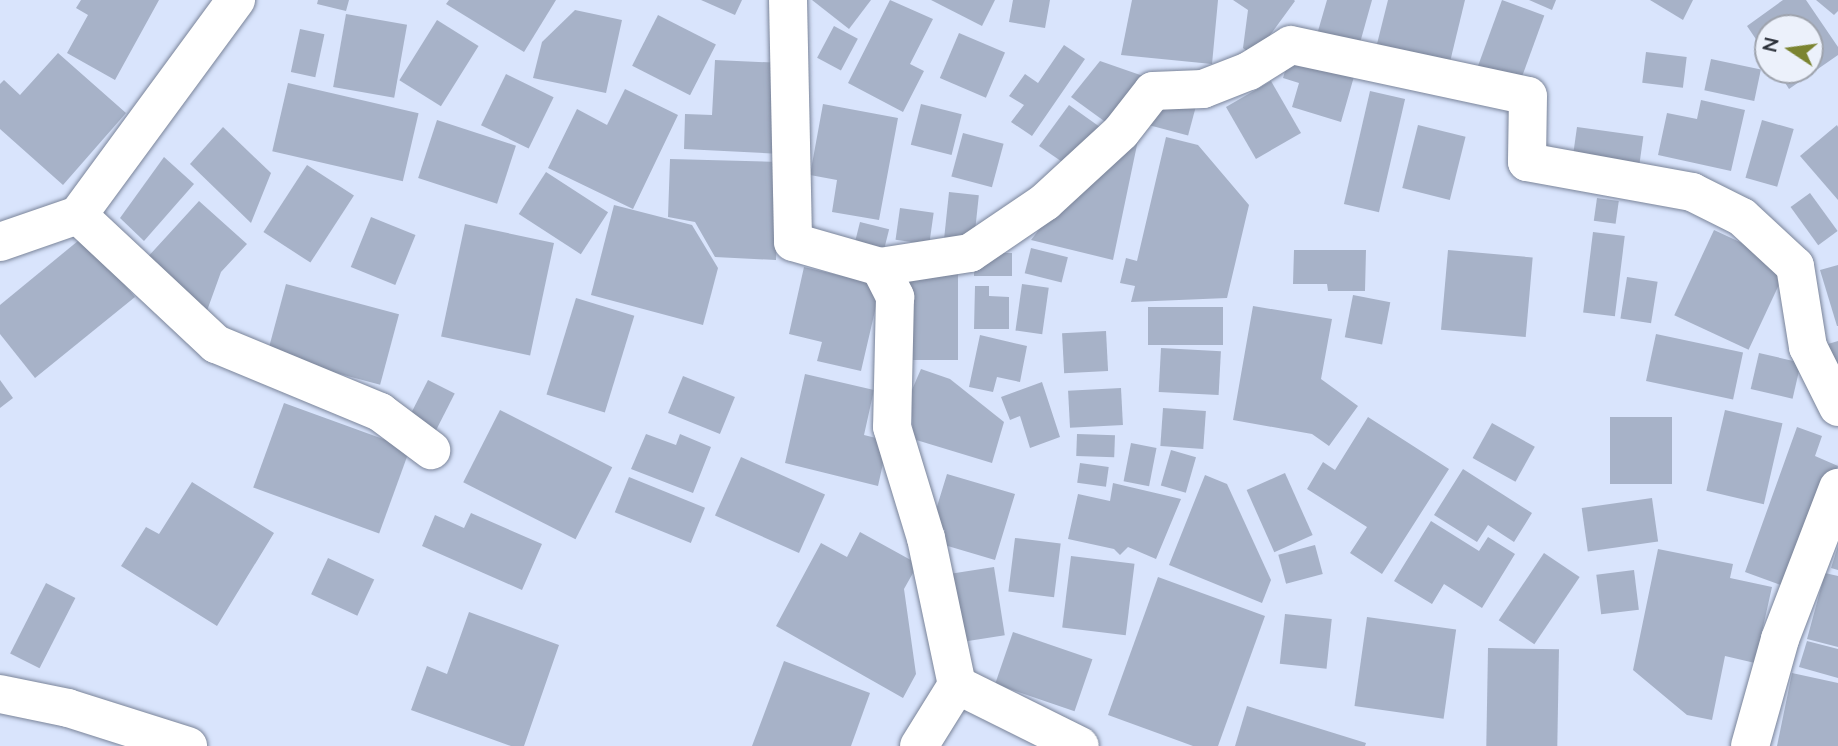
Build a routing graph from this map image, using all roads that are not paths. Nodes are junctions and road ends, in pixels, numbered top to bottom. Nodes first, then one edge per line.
1 (236, 0) edge
2 (788, 0) edge
3 (78, 215) junction
4 (0, 242) edge
5 (880, 267) junction
6 (1838, 407) edge
7 (431, 450) dead end
8 (1838, 488) edge
9 (957, 685) junction
10 (0, 694) edge
11 (188, 746) edge
12 (919, 746) edge
13 (1080, 746) edge
14 (1750, 746) edge

1 - 3 street
2 - 5 street
3 - 4 street
3 - 7 street
5 - 6 street
5 - 9 street
8 - 14 street
9 - 12 street
9 - 13 street
10 - 11 street

